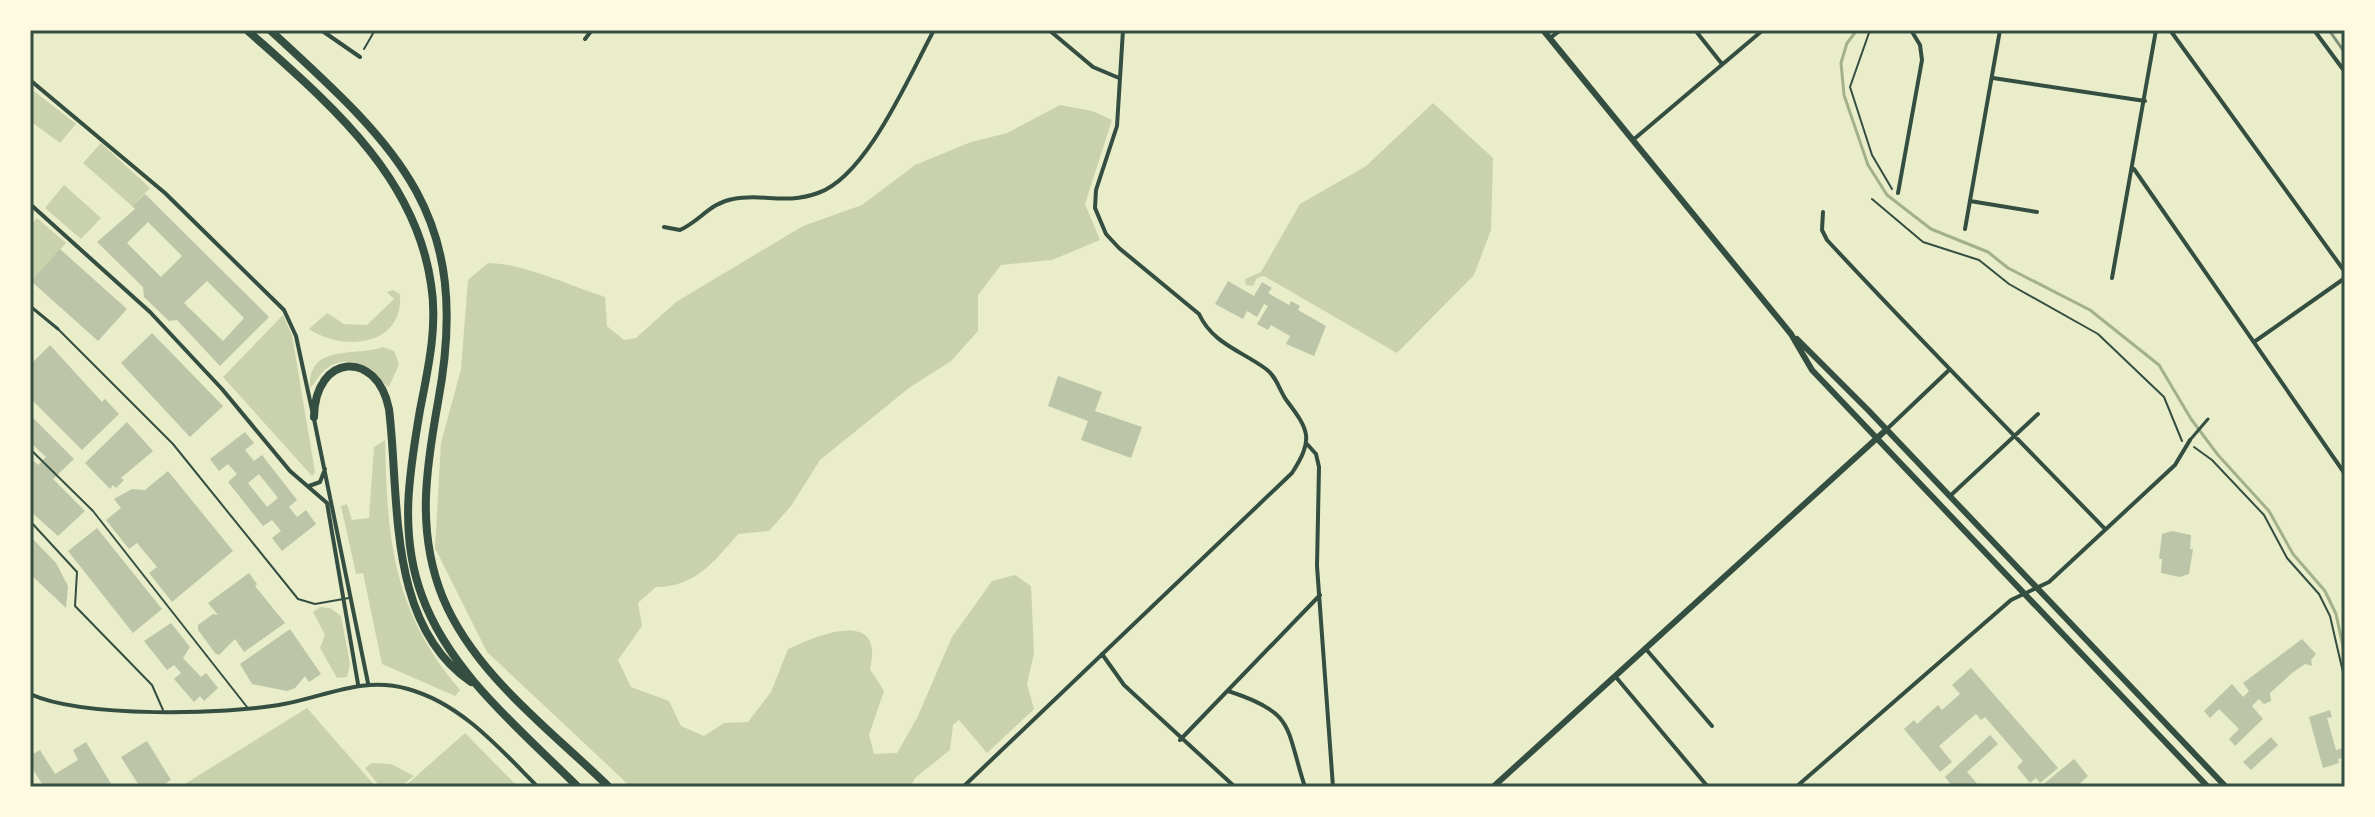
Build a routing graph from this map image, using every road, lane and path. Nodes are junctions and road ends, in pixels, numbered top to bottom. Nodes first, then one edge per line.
1 (247, 30) edge
2 (270, 30) edge
3 (321, 30) edge
4 (375, 30) edge
5 (592, 30) edge
6 (934, 30) edge
7 (1049, 30) edge
8 (1123, 30) edge
9 (1543, 30) edge
10 (1561, 30) edge
11 (1695, 30) edge
12 (1763, 30) edge
13 (1870, 30) edge
14 (1911, 30) edge
15 (2000, 30) edge
16 (2156, 30) edge
17 (2170, 30) edge
18 (2314, 30) edge
19 (1550, 38) junction
20 (585, 39) dead end
21 (360, 57) joint
22 (1722, 64) junction
23 (2345, 72) edge
24 (1119, 78) junction
25 (1992, 78) junction
26 (30, 80) edge
27 (2145, 101) junction
28 (1633, 140) junction
29 (2134, 169) junction
30 (1888, 186) dead end
31 (1898, 193) dead end
32 (1872, 199) dead end
33 (1970, 201) junction
34 (30, 204) edge
35 (1823, 212) dead end
36 (2037, 212) dead end
37 (664, 227) dead end
38 (1965, 229) dead end
39 (2345, 275) edge
40 (2112, 278) dead end
41 (30, 306) edge
42 (58, 329) joint
43 (1791, 334) junction
44 (2254, 342) junction
45 (1948, 371) junction
46 (2038, 414) dead end
47 (314, 417) junction
48 (2208, 419) dead end
49 (1887, 429) junction
50 (2015, 436) junction
51 (1877, 439) junction
52 (2190, 440) joint
53 (1307, 444) junction
54 (30, 449) edge
55 (2184, 452) junction
56 (325, 463) junction
57 (2345, 474) edge
58 (306, 486) junction
59 (1950, 496) junction
60 (30, 521) edge
61 (2105, 529) junction
62 (2038, 590) junction
63 (2025, 594) junction
64 (1320, 595) junction
65 (351, 598) junction
66 (344, 600) junction
67 (1645, 648) junction
68 (1102, 654) junction
69 (1615, 676) junction
70 (2345, 681) edge
71 (368, 683) junction
72 (358, 684) junction
73 (481, 689) junction
74 (1228, 691) junction
75 (30, 694) edge
76 (248, 708) junction
77 (163, 710) junction
78 (1712, 726) dead end
79 (1180, 740) junction
80 (538, 787) edge
81 (578, 787) edge
82 (609, 787) edge
83 (963, 787) edge
84 (1235, 787) edge
85 (1305, 787) edge
86 (1333, 787) edge
87 (1493, 787) edge
88 (1708, 787) edge
89 (1796, 787) edge
90 (2208, 787) edge
91 (2226, 787) edge

1 - 73 highway
2 - 82 highway
3 - 21 street
4 - 21 path
5 - 20 street
6 - 37 street
7 - 24 street
8 - 24 street
9 - 19 main road
10 - 19 street
11 - 22 street
12 - 22 street
13 - 30 path
14 - 31 street
15 - 25 street
16 - 27 street
17 - 39 street
18 - 23 street
19 - 28 main road
22 - 28 street
24 - 53 street
25 - 27 street
25 - 33 street
26 - 47 street
27 - 29 street
28 - 43 main road
29 - 40 street
29 - 44 street
32 - 55 path
33 - 36 street
33 - 38 street
34 - 58 street
35 - 45 street
39 - 44 street
41 - 42 street
42 - 66 lane
43 - 49 main road
43 - 51 main road
44 - 57 street
45 - 49 street
45 - 50 street
46 - 50 street
47 - 56 street
47 - 73 highway
48 - 52 street
49 - 51 main road
49 - 59 main road
50 - 59 street
50 - 61 street
51 - 63 main road
51 - 67 main road
52 - 55 street
53 - 64 street
53 - 68 street
54 - 76 lane
55 - 61 street
55 - 70 path
56 - 58 street
56 - 65 street
58 - 66 street
59 - 62 main road
60 - 77 lane
61 - 62 street
62 - 63 street
62 - 91 main road
63 - 89 street
63 - 90 main road
64 - 74 street
64 - 86 street
65 - 66 lane
65 - 71 street
66 - 72 street
67 - 69 main road
67 - 78 street
68 - 79 street
68 - 83 street
69 - 87 main road
69 - 88 street
71 - 72 street
71 - 80 street
72 - 76 street
73 - 81 highway
74 - 79 street
74 - 85 street
75 - 77 street
76 - 77 street
79 - 84 street

